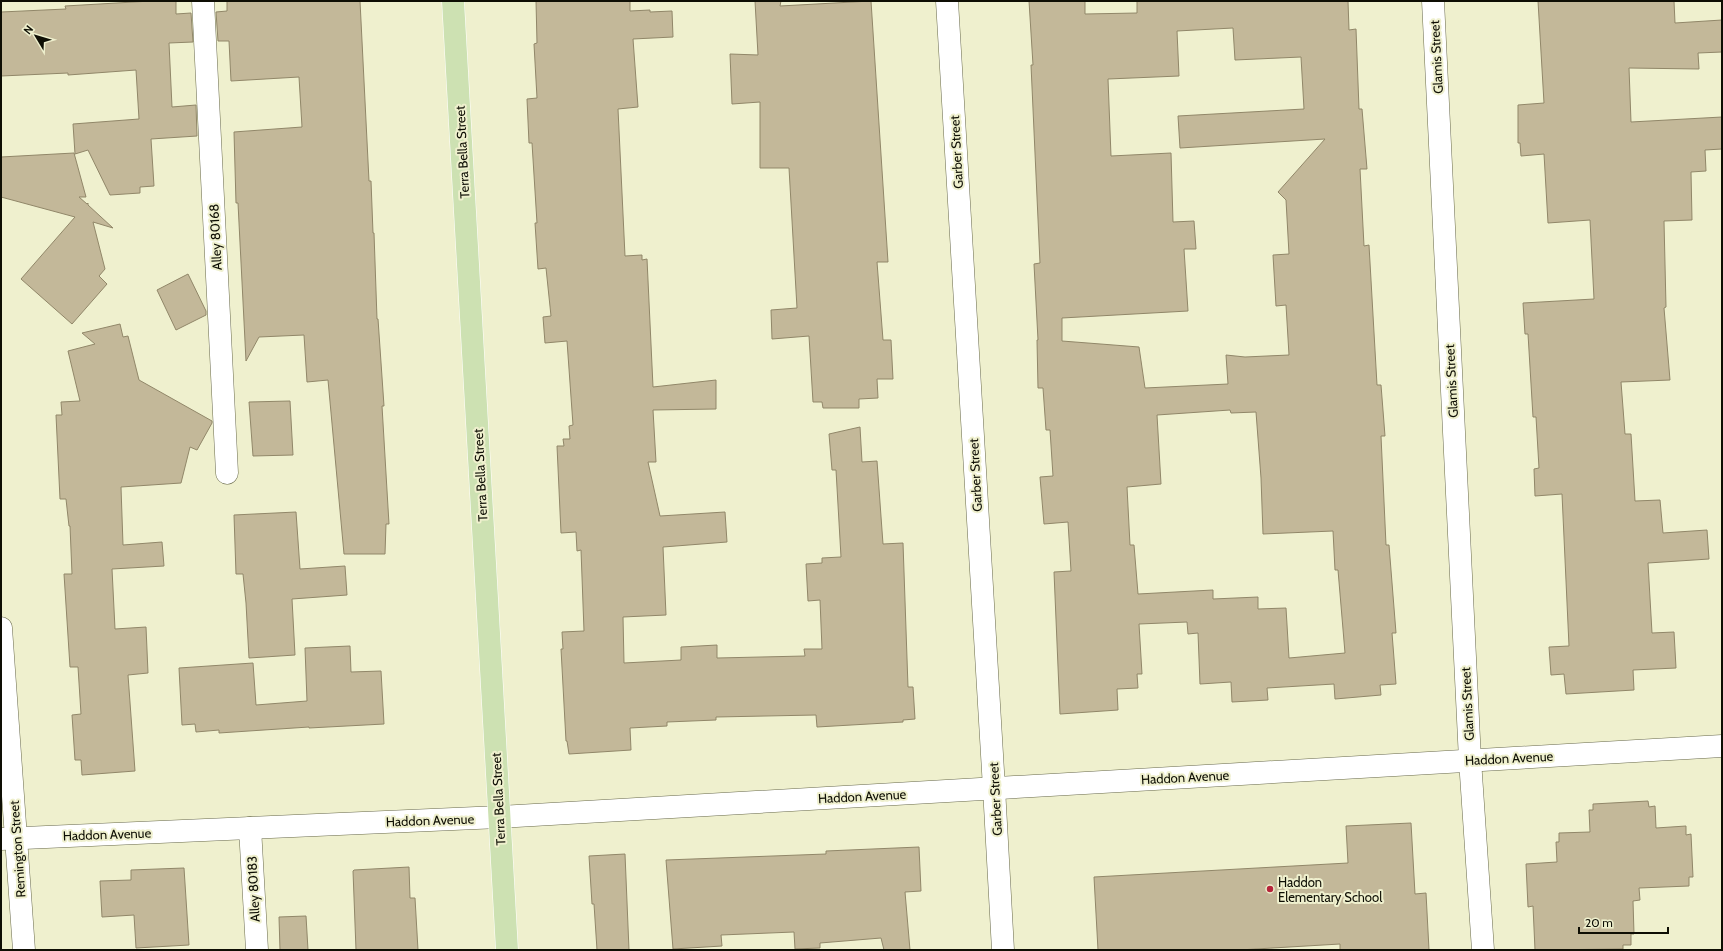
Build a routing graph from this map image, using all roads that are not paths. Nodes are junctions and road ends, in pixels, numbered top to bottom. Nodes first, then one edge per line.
1 (203, 1) edge
2 (453, 1) edge
3 (947, 1) edge
4 (1433, 1) edge
5 (227, 473) dead end
6 (1, 628) edge
7 (1722, 746) edge
8 (1470, 760) junction
9 (994, 788) junction
10 (500, 817) junction
11 (250, 828) junction
12 (8, 838) edge
13 (24, 950) edge
14 (256, 950) edge
15 (507, 950) edge
16 (1002, 950) edge
17 (1483, 950) edge

1 - 5 street, Alley 80168
2 - 10 main road, Terra Bella Street
3 - 9 street, Garber Street
4 - 8 street, Glamis Street
6 - 12 street, Remington Street
7 - 8 street, Haddon Avenue
8 - 9 street, Haddon Avenue
8 - 17 street, Glamis Street
9 - 10 street, Haddon Avenue
9 - 16 street, Garber Street
10 - 11 street, Haddon Avenue
10 - 15 main road, Terra Bella Street
11 - 12 street, Haddon Avenue
11 - 14 street, Alley 80183
12 - 13 street, Remington Street

